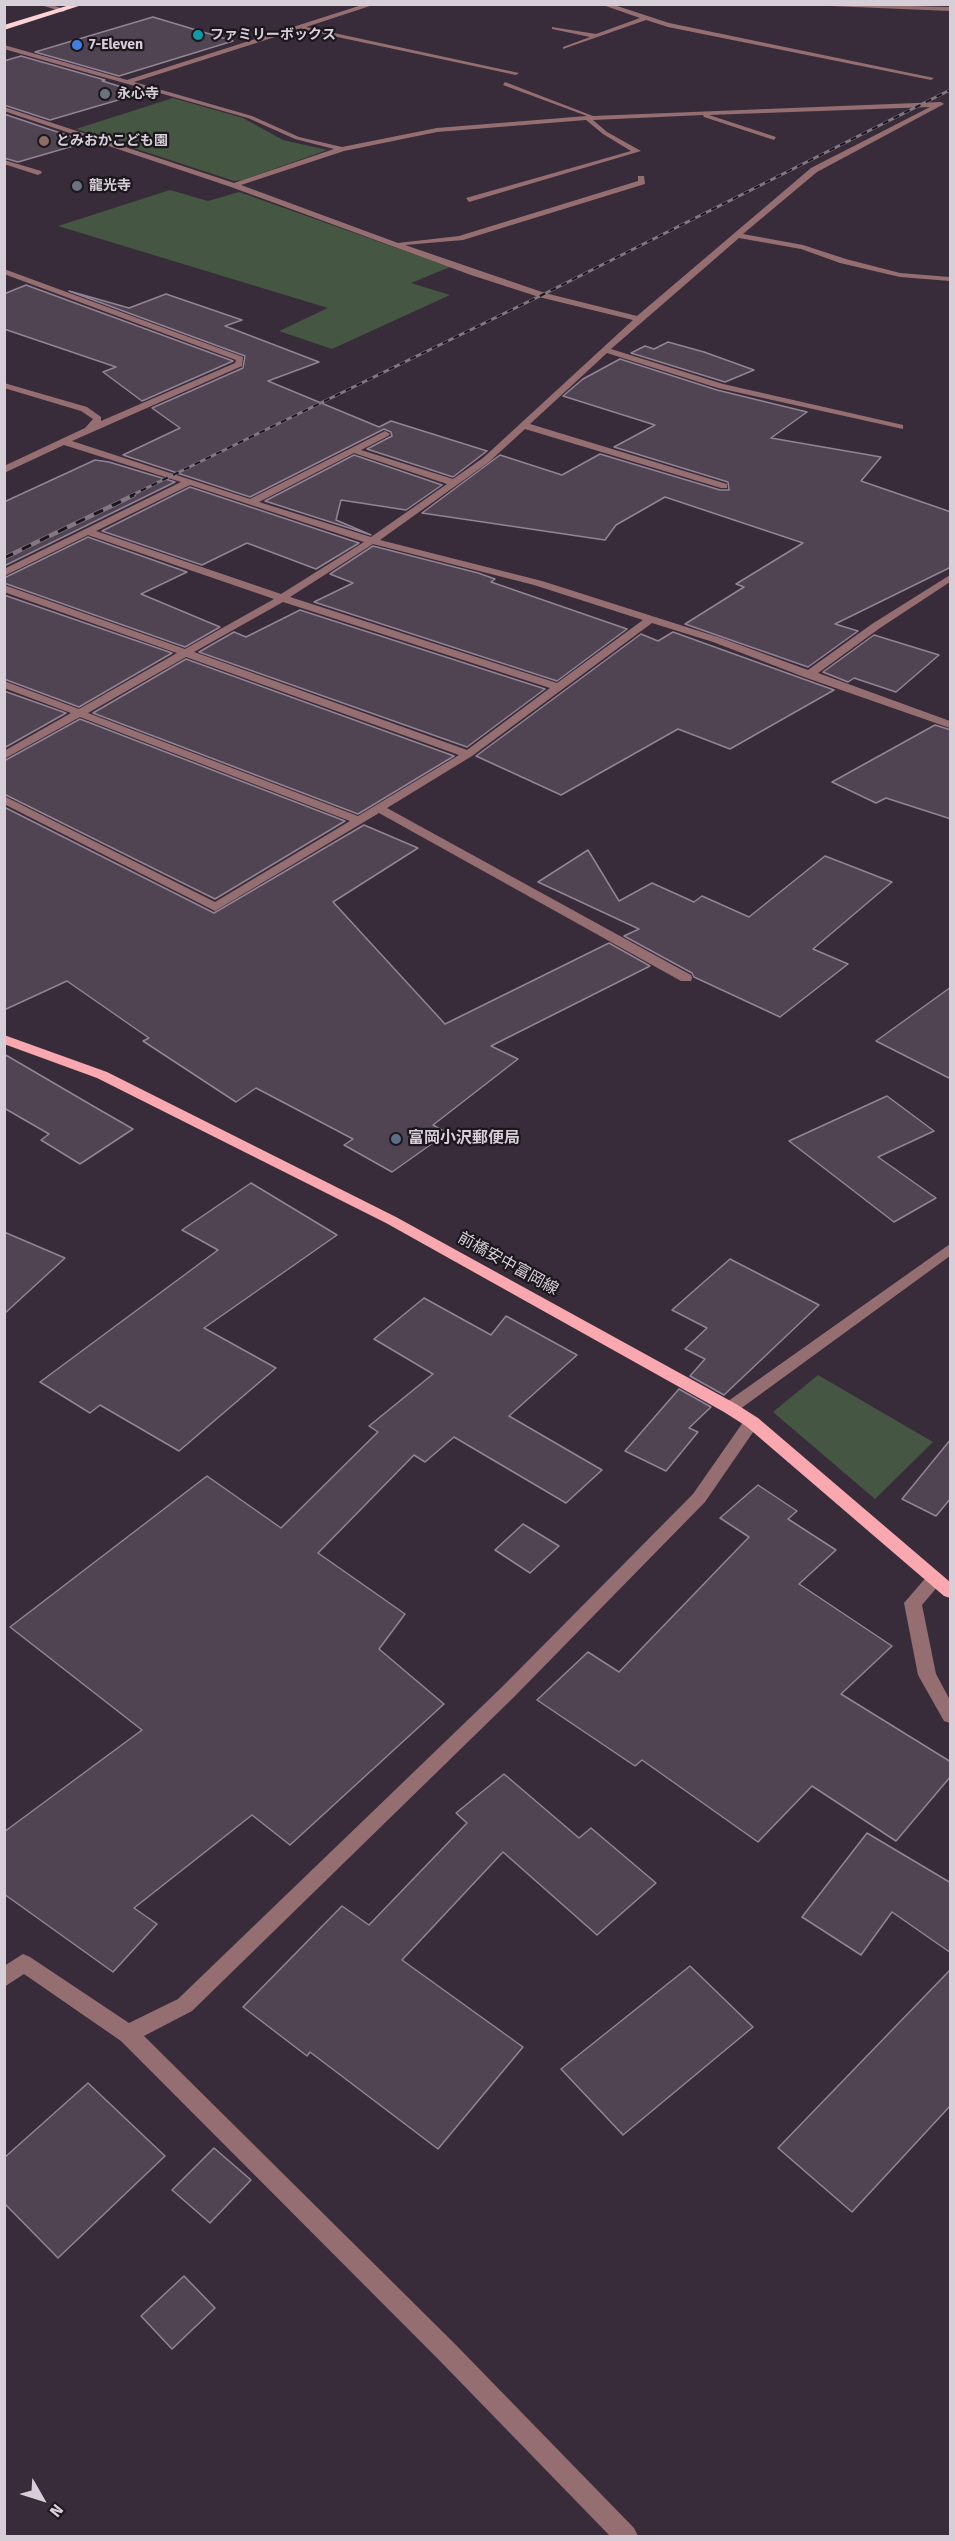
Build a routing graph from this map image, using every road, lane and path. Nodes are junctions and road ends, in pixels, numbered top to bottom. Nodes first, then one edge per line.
1 (41, 4) edge
2 (82, 4) edge
3 (373, 4) edge
4 (603, 4) edge
5 (831, 4) edge
6 (951, 9) edge
7 (63, 10) junction
8 (645, 18) junction
9 (299, 27) junction
10 (4, 28) edge
11 (554, 28) dead end
12 (596, 36) junction
13 (4, 47) edge
14 (565, 48) dead end
15 (516, 73) dead end
16 (931, 78) dead end
17 (129, 81) junction
18 (505, 84) dead end
19 (940, 104) junction
20 (951, 104) edge
21 (4, 110) edge
22 (695, 113) junction
23 (596, 117) junction
24 (587, 118) junction
25 (774, 138) dead end
26 (342, 149) junction
27 (4, 162) edge
28 (38, 173) dead end
29 (641, 178) dead end
30 (234, 185) junction
31 (469, 200) dead end
32 (740, 236) junction
33 (398, 244) junction
34 (4, 271) edge
35 (951, 279) edge
36 (639, 319) junction
37 (605, 350) junction
38 (4, 385) edge
39 (523, 425) junction
40 (900, 427) dead end
41 (88, 430) junction
42 (385, 434) dead end
43 (65, 442) junction
44 (353, 450) junction
45 (4, 470) edge
46 (189, 482) junction
47 (454, 483) junction
48 (724, 486) dead end
49 (251, 502) junction
50 (88, 532) junction
51 (372, 541) junction
52 (4, 573) edge
53 (951, 578) edge
54 (945, 586) edge
55 (4, 588) edge
56 (282, 598) junction
57 (650, 619) junction
58 (182, 653) junction
59 (808, 675) junction
60 (4, 684) edge
61 (559, 687) junction
62 (80, 712) junction
63 (951, 725) edge
64 (468, 754) junction
65 (4, 756) edge
66 (4, 799) edge
67 (379, 808) junction
68 (359, 820) junction
69 (686, 978) dead end
70 (4, 1039) edge
71 (951, 1249) edge
72 (730, 1408) junction
73 (752, 1422) junction
74 (935, 1579) junction
75 (951, 1591) edge
76 (951, 1716) edge
77 (4, 1978) edge
78 (128, 2034) junction
79 (626, 2536) edge

1 - 7 street
2 - 7 highway
3 - 9 street
4 - 8 street
5 - 6 street
7 - 10 highway
8 - 12 street
8 - 16 street
9 - 15 street
9 - 17 street
11 - 12 street
12 - 14 street
13 - 17 street
17 - 26 street
18 - 23 street
19 - 20 street
19 - 22 street
19 - 32 street
21 - 30 street
22 - 23 street
22 - 25 street
23 - 24 street
24 - 26 street
24 - 31 street
26 - 30 street
27 - 28 street
29 - 33 street
30 - 33 street
32 - 35 street
32 - 36 street
33 - 36 street
34 - 41 street
36 - 37 street
37 - 39 street
37 - 40 street
38 - 41 street
39 - 47 street
39 - 48 street
41 - 43 street
42 - 44 street
43 - 45 street
43 - 46 street
44 - 47 street
44 - 49 street
46 - 49 street
46 - 50 street
47 - 51 street
49 - 51 street
50 - 52 street
50 - 56 street
51 - 56 street
51 - 57 street
53 - 54 street
54 - 59 street
55 - 58 street
56 - 58 street
56 - 61 street
57 - 59 street
57 - 61 street
58 - 62 street
58 - 64 street
59 - 63 street
60 - 62 street
61 - 64 street
62 - 65 street
62 - 68 street
64 - 67 street
66 - 68 street
67 - 68 street
67 - 69 street
70 - 72 main road, 前橋安中富岡線
71 - 72 street
72 - 73 main road, 前橋安中富岡線
73 - 74 main road, 前橋安中富岡線
73 - 78 street
74 - 75 main road, 前橋安中富岡線
74 - 76 street
77 - 78 street
78 - 79 street

